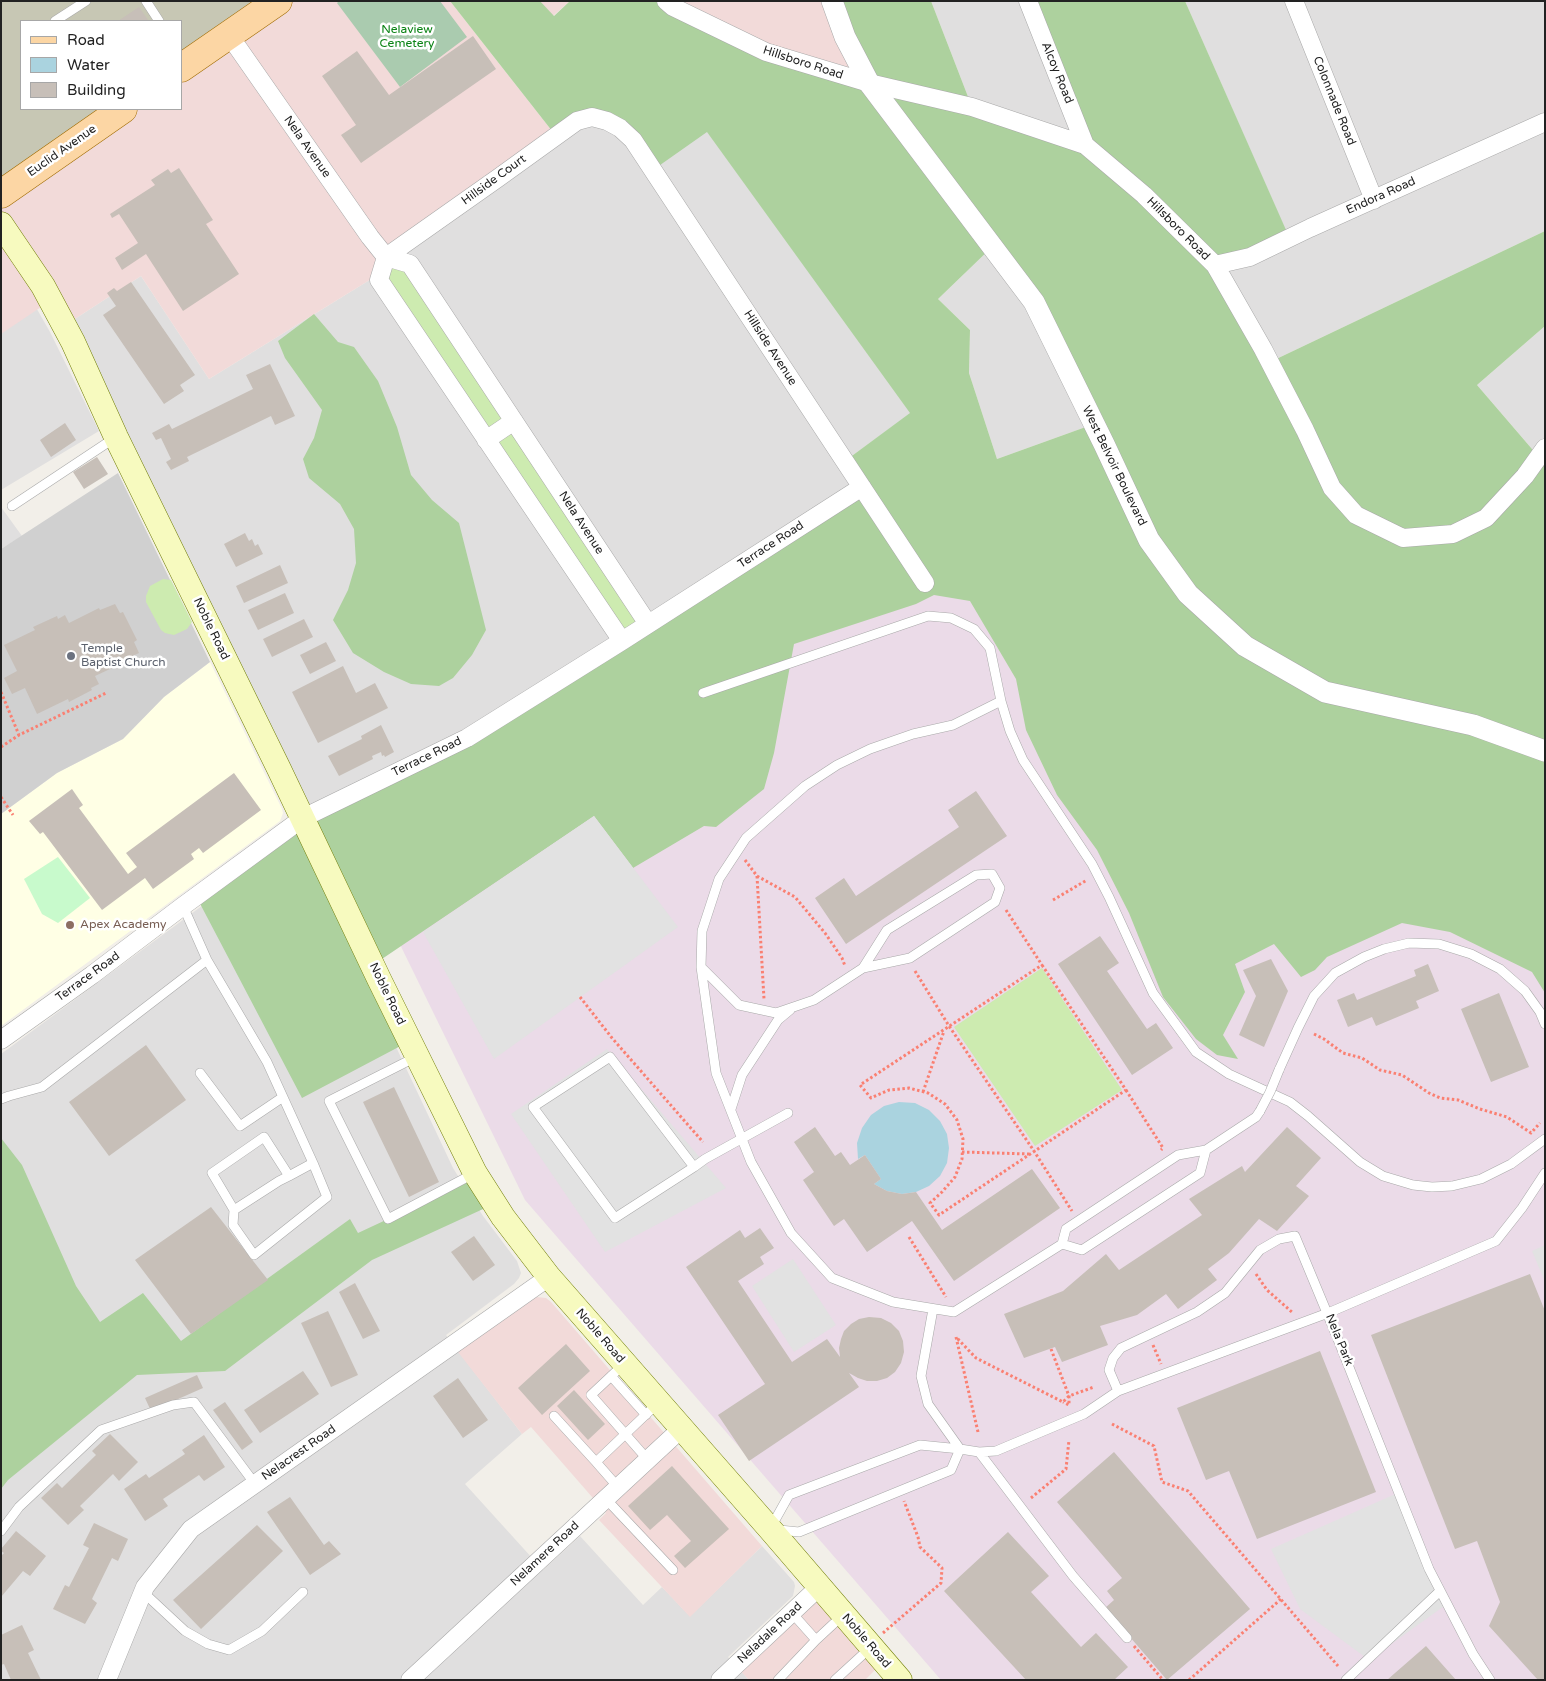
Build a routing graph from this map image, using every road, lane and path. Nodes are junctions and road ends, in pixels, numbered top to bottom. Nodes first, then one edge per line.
1 (86, 1) edge
2 (146, 1) edge
3 (278, 1) edge
4 (666, 1) edge
5 (832, 1) edge
6 (1028, 1) edge
7 (1294, 1) edge
8 (60, 20) edge
9 (158, 20) edge
10 (229, 35) junction
11 (182, 67) edge
12 (869, 83) junction
13 (122, 110) edge
14 (607, 121) joint
15 (1545, 122) edge
16 (1085, 145) junction
17 (1, 194) edge
18 (1374, 200) junction
19 (1, 224) edge
20 (386, 257) junction
21 (1214, 265) junction
22 (514, 421) junction
23 (116, 437) junction
24 (486, 440) junction
25 (1545, 448) edge
26 (862, 487) junction
27 (12, 506) dead end
28 (925, 584) dead end
29 (648, 624) junction
30 (622, 642) junction
31 (1, 692) edge
32 (106, 693) dead end
33 (703, 694) dead end
34 (1001, 701) junction
35 (19, 735) junction
36 (1, 747) edge
37 (1545, 751) edge
38 (1, 797) edge
39 (13, 815) dead end
40 (303, 818) junction
41 (745, 860) dead end
42 (757, 876) junction
43 (1088, 879) dead end
44 (1053, 900) dead end
45 (183, 906) junction
46 (1006, 910) dead end
47 (207, 960) junction
48 (1042, 965) junction
49 (701, 966) junction
50 (863, 968) junction
51 (915, 971) dead end
52 (849, 977) junction
53 (580, 997) dead end
54 (764, 1000) dead end
55 (794, 1008) junction
56 (1545, 1024) edge
57 (949, 1026) junction
58 (944, 1029) junction
59 (1314, 1034) dead end
60 (1, 1040) edge
61 (418, 1057) junction
62 (200, 1073) dead end
63 (1126, 1090) junction
64 (923, 1092) junction
65 (283, 1097) junction
66 (1, 1099) edge
67 (731, 1109) junction
68 (788, 1113) dead end
69 (1540, 1123) dead end
70 (742, 1139) junction
71 (1545, 1139) edge
72 (704, 1142) dead end
73 (1206, 1150) junction
74 (1034, 1151) junction
75 (962, 1152) junction
76 (1030, 1154) junction
77 (1155, 1154) dead end
78 (313, 1163) junction
79 (694, 1167) junction
80 (475, 1173) junction
81 (1545, 1173) edge
82 (289, 1176) junction
83 (1080, 1207) dead end
84 (234, 1210) junction
85 (909, 1238) dead end
86 (1062, 1244) junction
87 (1255, 1274) dead end
88 (548, 1277) junction
89 (946, 1297) dead end
90 (933, 1309) junction
91 (1293, 1313) dead end
92 (1328, 1313) junction
93 (1152, 1344) dead end
94 (1051, 1349) dead end
95 (1163, 1369) dead end
96 (617, 1370) junction
97 (1094, 1387) dead end
98 (1118, 1391) junction
99 (1069, 1396) junction
100 (652, 1409) junction
101 (554, 1416) dead end
102 (1112, 1424) dead end
103 (681, 1429) junction
104 (978, 1432) dead end
105 (626, 1434) junction
106 (1069, 1440) dead end
107 (960, 1449) junction
108 (979, 1452) junction
109 (648, 1460) junction
110 (596, 1462) junction
111 (255, 1484) junction
112 (611, 1492) junction
113 (1031, 1498) dead end
114 (904, 1502) dead end
115 (770, 1529) junction
116 (1, 1531) edge
117 (673, 1570) dead end
118 (819, 1587) junction
119 (1440, 1591) junction
120 (143, 1592) junction
121 (303, 1592) dead end
122 (1281, 1599) junction
123 (792, 1613) junction
124 (843, 1615) junction
125 (1127, 1638) joint
126 (816, 1640) junction
127 (877, 1640) junction
128 (1338, 1666) dead end
129 (107, 1680) edge
130 (410, 1680) edge
131 (720, 1680) edge
132 (778, 1680) edge
133 (835, 1680) edge
134 (900, 1680) edge
135 (1163, 1680) edge
136 (1189, 1680) edge
137 (1346, 1680) edge
138 (1490, 1680) edge

1 - 8 lane
2 - 9 lane
3 - 10 main road
4 - 12 street, Hillsboro Road
5 - 12 street, West Belvoir Boulevard
6 - 16 street, Alcoy Road
7 - 18 street, Colonnade Road
10 - 11 main road
10 - 20 street, Nela Avenue
12 - 16 street, Hillsboro Road
12 - 37 street, West Belvoir Boulevard
13 - 17 main road, Euclid Avenue
14 - 20 street, Hillside Court
14 - 26 street, Hillside Avenue
15 - 18 street, Endora Road
16 - 21 street, Hillsboro Road
18 - 21 street, Endora Road
19 - 23 main road, Noble Road
20 - 22 street, Nela Avenue
20 - 24 street
21 - 25 street, Hillsboro Road
22 - 24 street
22 - 29 street, Nela Avenue
23 - 27 lane
23 - 40 main road, Noble Road
24 - 30 street
26 - 28 street, Hillside Avenue
26 - 29 street, Terrace Road
29 - 30 street, Terrace Road
30 - 40 street, Terrace Road
31 - 35 path
32 - 35 path
33 - 34 lane
34 - 49 lane
34 - 71 lane
35 - 36 path
38 - 39 path
40 - 45 street, Terrace Road
40 - 61 main road, Noble Road
41 - 42 path
42 - 52 path
42 - 54 path
43 - 44 path
45 - 47 lane
45 - 60 street, Terrace Road
46 - 48 path
47 - 65 lane
47 - 66 lane
48 - 57 path
48 - 63 path
49 - 55 lane
49 - 67 lane
50 - 50 lane
50 - 52 lane
51 - 57 path
52 - 55 lane
53 - 72 path
55 - 67 lane
56 - 73 lane, bridge
57 - 58 path
57 - 74 path
58 - 64 path
58 - 64 path
59 - 69 path
61 - 80 main road, Noble Road
61 - 80 lane
62 - 65 lane
63 - 74 path
63 - 77 path
64 - 75 path
65 - 78 lane
67 - 70 lane
68 - 70 lane
70 - 79 lane
70 - 90 lane
73 - 86 lane
73 - 86 lane
74 - 76 path
74 - 83 path
75 - 76 path
75 - 76 path
78 - 82 lane
78 - 84 lane
79 - 79 lane
80 - 88 main road, Noble Road
81 - 92 lane
82 - 84 lane
82 - 84 lane
85 - 89 path
86 - 90 lane
87 - 91 path
88 - 96 main road, Noble Road
88 - 111 street, Nelacrest Road
90 - 107 lane
92 - 98 lane
92 - 98 lane, Nela Park
92 - 119 lane, Nela Park
93 - 95 path
94 - 99 path
96 - 100 main road, Noble Road
96 - 105 lane
97 - 99 path
98 - 108 lane
99 - 104 path
100 - 103 main road, Noble Road
100 - 105 lane
101 - 110 lane
102 - 122 path
103 - 109 street, Nelamere Road
103 - 115 main road, Noble Road
105 - 109 lane
105 - 110 lane
106 - 113 path
107 - 108 lane
107 - 115 lane
107 - 115 lane
108 - 125 lane
109 - 112 street, Nelamere Road
110 - 112 lane
111 - 116 lane
111 - 120 street, Nelacrest Road
112 - 117 lane
112 - 130 street, Nelamere Road
114 - 127 path
115 - 118 main road, Noble Road
118 - 123 street, Neladale Road
118 - 124 main road, Noble Road
119 - 137 lane
119 - 138 lane, Nela Park
120 - 121 lane
120 - 129 street, Nelacrest Road
122 - 128 path
122 - 136 path
123 - 126 lane
123 - 131 street, Neladale Road
124 - 126 lane
124 - 127 main road, Noble Road
125 - 135 path
126 - 132 lane
127 - 133 lane
127 - 134 main road, Noble Road

